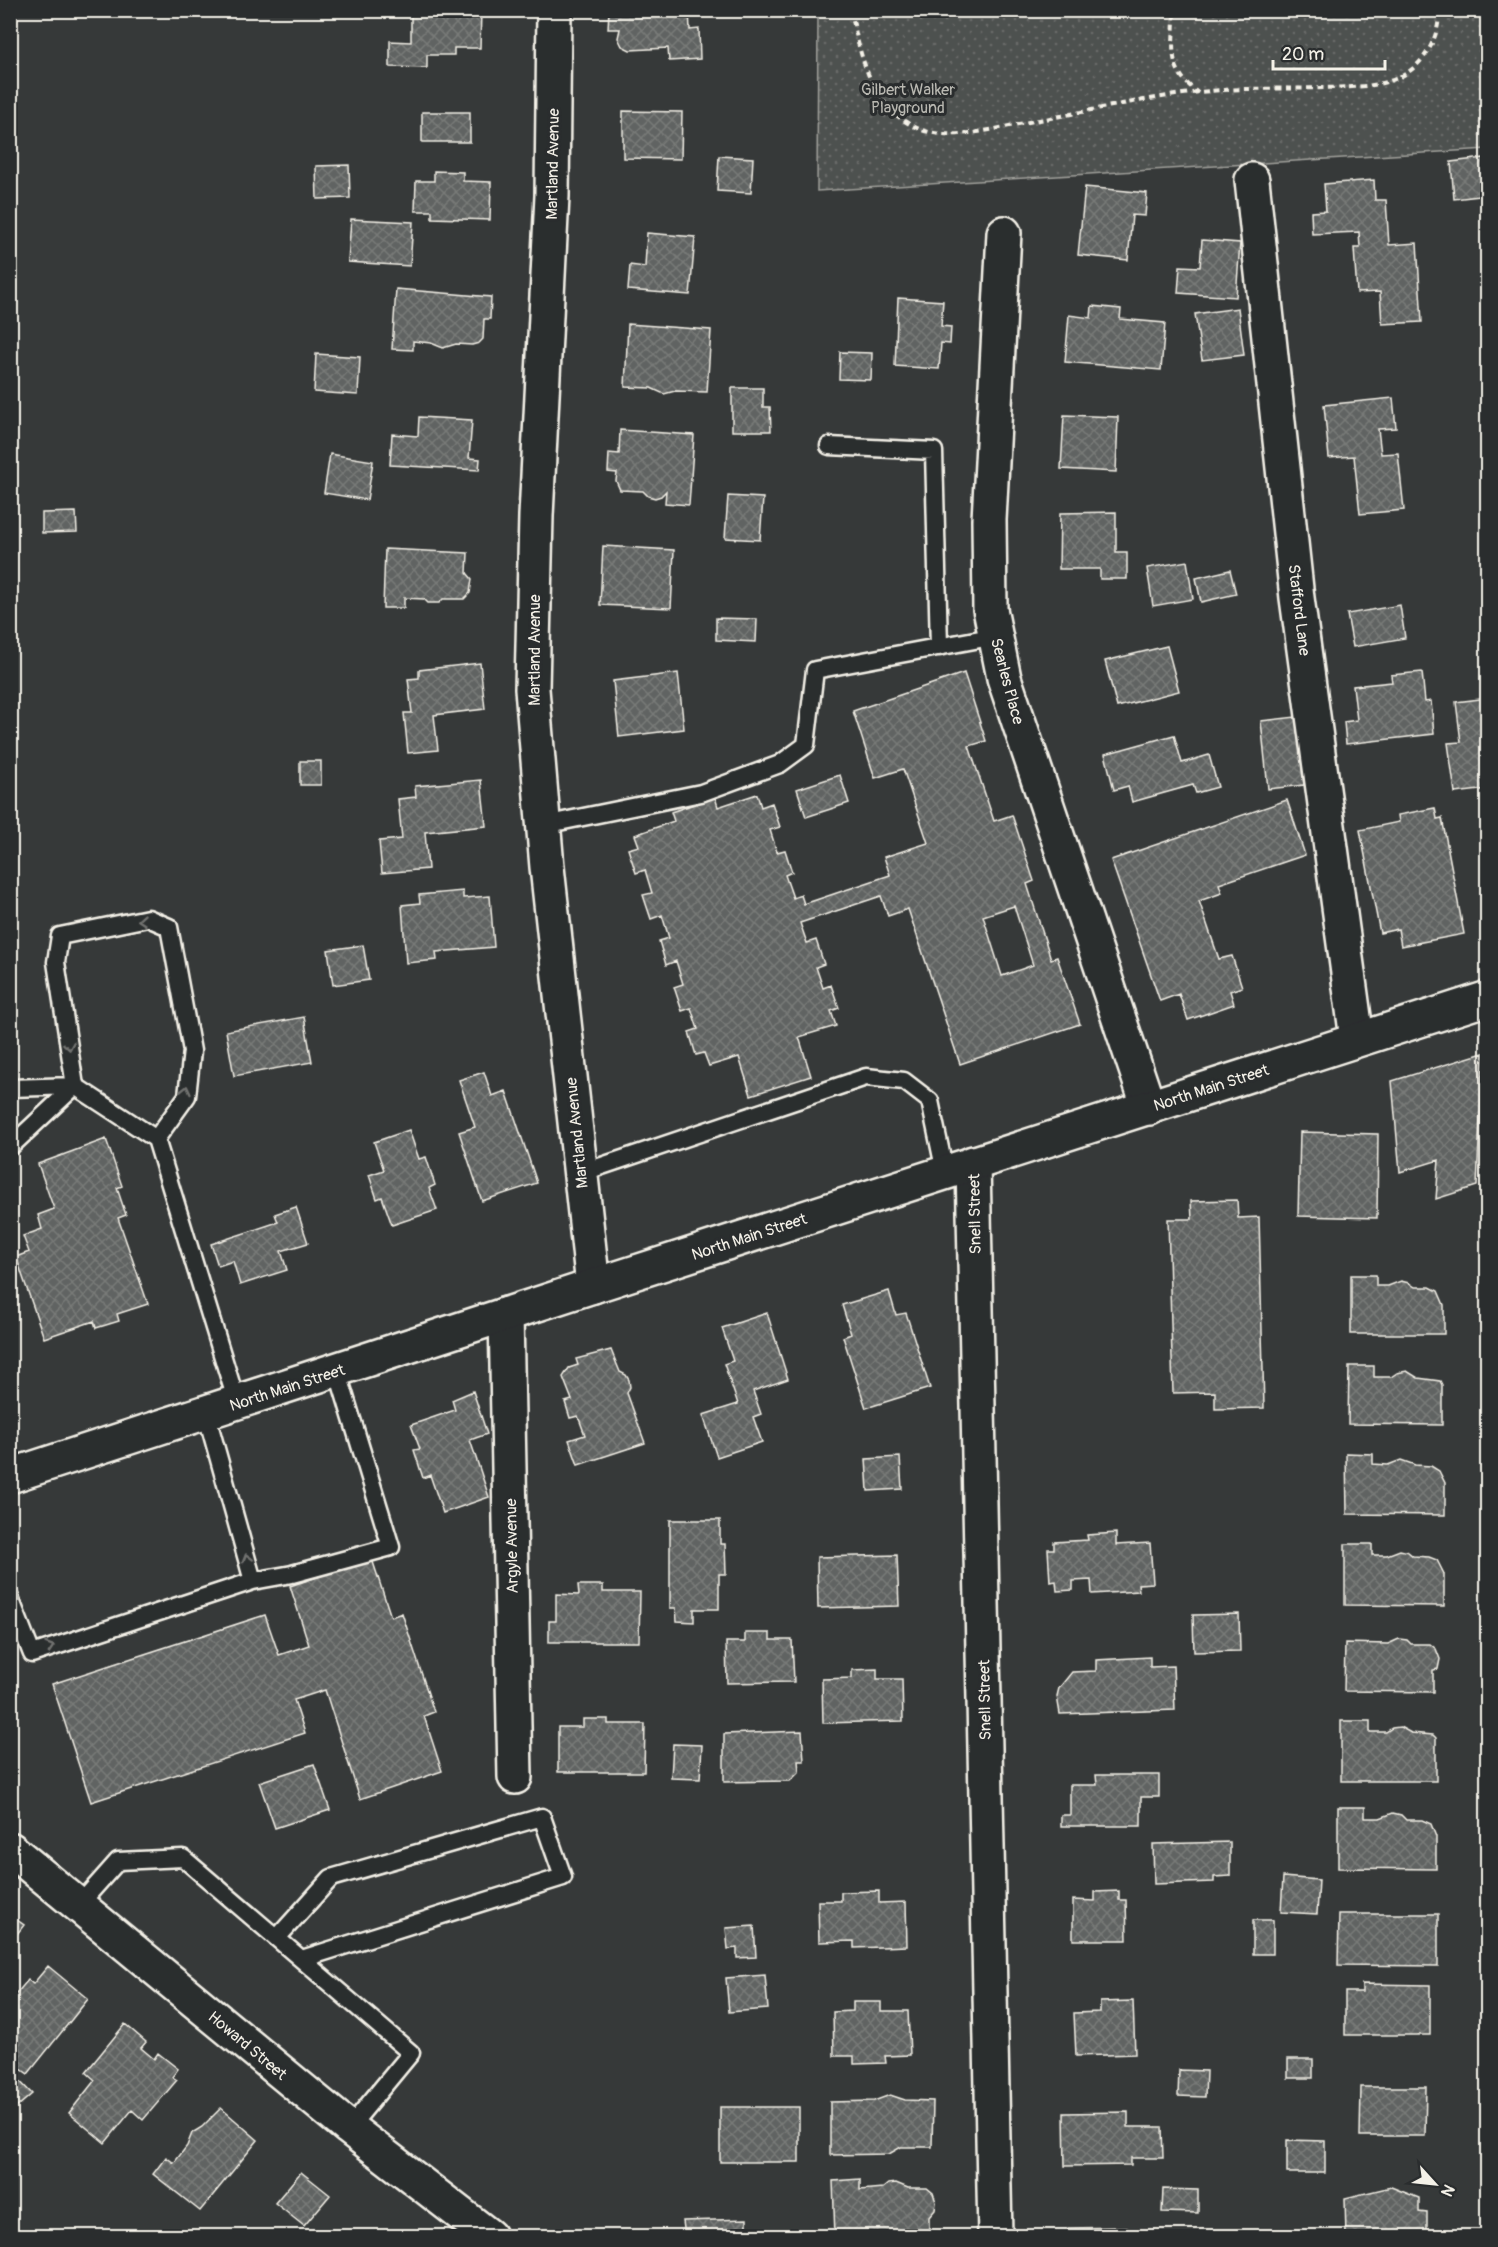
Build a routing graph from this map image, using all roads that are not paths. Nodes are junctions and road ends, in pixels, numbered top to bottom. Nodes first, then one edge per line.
1 (554, 10) edge
2 (1252, 180) dead end
3 (1004, 233) dead end
4 (829, 446) dead end
5 (996, 636) junction
6 (939, 647) junction
7 (544, 825) junction
8 (1488, 998) edge
9 (1357, 1039) junction
10 (75, 1086) junction
11 (10, 1088) edge
12 (1149, 1108) junction
13 (156, 1138) junction
14 (10, 1148) edge
15 (959, 1168) junction
16 (580, 1173) junction
17 (593, 1286) junction
18 (506, 1314) junction
19 (337, 1370) junction
20 (237, 1403) junction
21 (206, 1413) junction
22 (10, 1476) edge
23 (253, 1581) junction
24 (10, 1598) edge
25 (515, 1777) dead end
26 (10, 1849) edge
27 (78, 1906) junction
28 (277, 1938) junction
29 (302, 1959) junction
30 (349, 2128) junction
31 (489, 2236) edge
32 (995, 2236) edge

1 - 7 street, Martland Avenue
2 - 9 street, Stafford Lane
3 - 5 street, Searles Place
4 - 6 lane
5 - 6 lane
5 - 12 street, Searles Place
6 - 7 lane
7 - 16 street, Martland Avenue
8 - 9 street, North Main Street
9 - 12 street, North Main Street
10 - 11 lane
10 - 13 lane
13 -> 10 lane
10 - 14 lane
12 - 15 street, North Main Street
13 - 20 lane
15 - 16 lane
15 - 17 street, North Main Street
15 - 32 street, Snell Street
16 - 17 street, Martland Avenue
17 - 18 street, North Main Street
18 - 19 street, North Main Street
18 - 25 street, Argyle Avenue
19 - 20 street, North Main Street
19 - 23 lane
20 - 21 street, North Main Street
21 - 22 street, North Main Street
23 -> 21 lane
24 -> 23 lane
26 - 27 street, Howard Street
27 - 28 lane
27 - 30 street, Howard Street
28 - 29 lane
28 - 29 lane
29 - 30 lane
30 - 31 street, Howard Street

